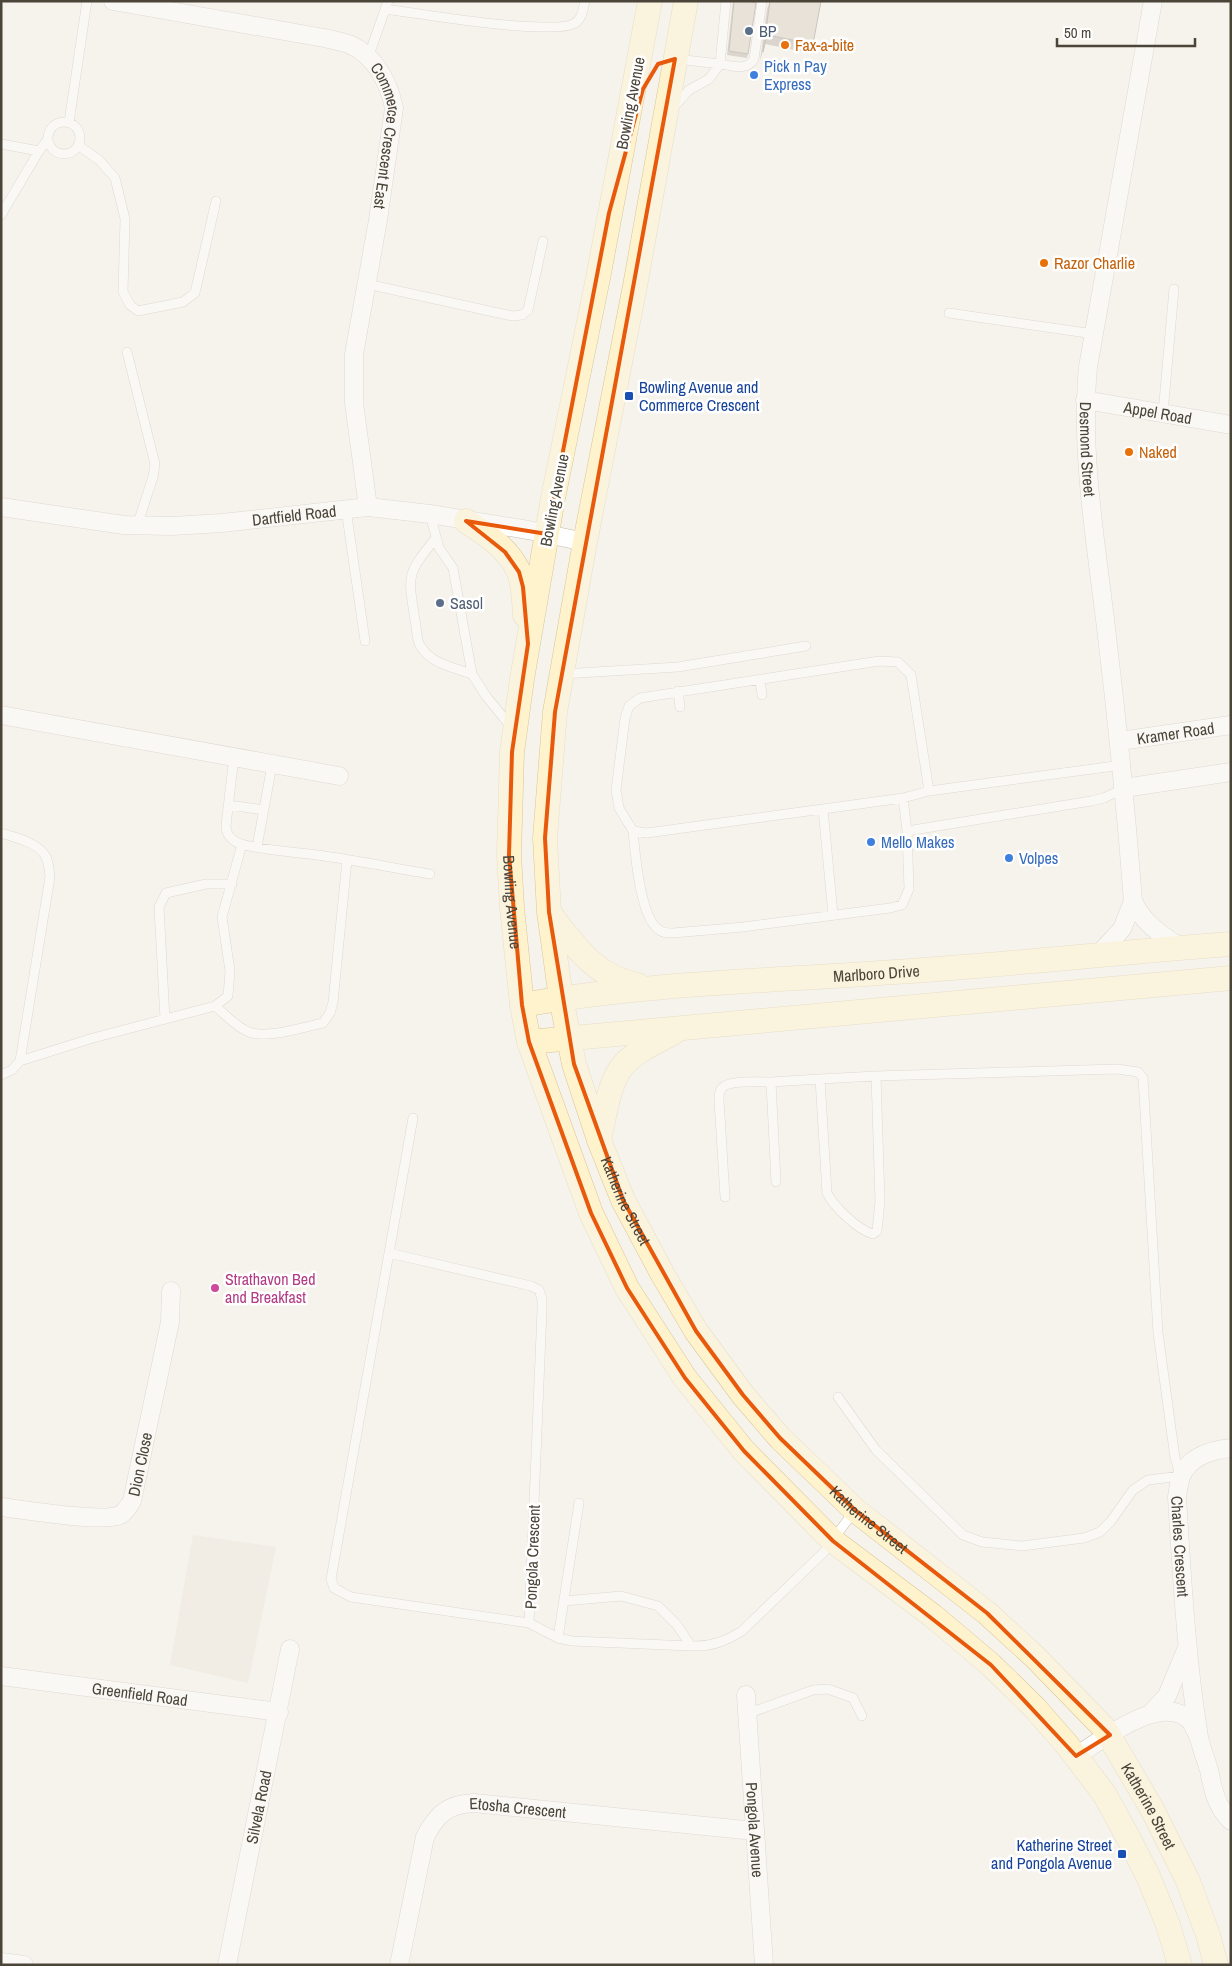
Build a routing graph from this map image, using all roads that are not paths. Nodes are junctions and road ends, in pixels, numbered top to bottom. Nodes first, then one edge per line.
1 (87, 1) edge
2 (113, 1) edge
3 (584, 1) edge
4 (650, 1) edge
5 (686, 1) edge
6 (726, 1) edge
7 (762, 1) edge
8 (1153, 1) edge
9 (387, 5) edge
10 (180, 7) edge
11 (368, 58) junction
12 (675, 59) junction
13 (720, 64) junction
14 (69, 122) junction
15 (662, 131) junction
16 (48, 139) junction
17 (1, 144) edge
18 (79, 146) junction
19 (39, 151) junction
20 (216, 201) dead end
21 (609, 213) junction
22 (1, 215) edge
23 (543, 241) dead end
24 (367, 284) junction
25 (1174, 289) dead end
26 (949, 313) dead end
27 (1094, 334) junction
28 (126, 352) dead end
29 (1085, 400) junction
30 (1163, 413) junction
31 (1231, 425) edge
32 (368, 507) junction
33 (1, 508) edge
34 (346, 509) junction
35 (430, 514) junction
36 (466, 521) junction
37 (137, 526) junction
38 (547, 534) junction
39 (436, 539) junction
40 (585, 542) junction
41 (365, 641) dead end
42 (528, 644) junction
43 (806, 646) dead end
44 (472, 674) junction
45 (562, 674) junction
46 (760, 680) junction
47 (678, 691) junction
48 (762, 695) dead end
49 (680, 707) dead end
50 (1, 715) edge
51 (1231, 724) edge
52 (515, 732) junction
53 (1120, 741) junction
54 (234, 757) junction
55 (272, 765) junction
56 (1122, 765) junction
57 (1231, 772) edge
58 (339, 776) dead end
59 (1124, 788) junction
60 (929, 791) junction
61 (903, 798) junction
62 (229, 805) junction
63 (823, 809) junction
64 (264, 810) junction
65 (633, 831) junction
66 (908, 831) junction
67 (1, 833) edge
68 (242, 844) junction
69 (257, 847) junction
70 (347, 860) junction
71 (430, 874) dead end
72 (232, 884) junction
73 (1132, 901) junction
74 (549, 912) junction
75 (833, 915) junction
76 (1231, 944) edge
77 (1180, 947) junction
78 (1097, 956) junction
79 (1231, 978) edge
80 (653, 987) junction
81 (561, 998) junction
82 (522, 1005) junction
83 (215, 1006) junction
84 (165, 1019) junction
85 (681, 1029) junction
86 (568, 1038) junction
87 (529, 1042) junction
88 (20, 1061) junction
89 (1, 1075) edge
90 (876, 1076) junction
91 (820, 1079) junction
92 (771, 1082) junction
93 (413, 1118) dead end
94 (599, 1140) junction
95 (776, 1182) dead end
96 (725, 1198) dead end
97 (389, 1253) junction
98 (171, 1290) dead end
99 (838, 1397) dead end
100 (1231, 1448) edge
101 (1181, 1476) junction
102 (579, 1503) dead end
103 (1, 1507) edge
104 (855, 1510) junction
105 (833, 1540) junction
106 (564, 1601) junction
107 (529, 1623) junction
108 (558, 1638) junction
109 (691, 1646) junction
110 (1187, 1647) junction
111 (290, 1649) dead end
112 (1, 1676) edge
113 (746, 1695) dead end
114 (278, 1712) junction
115 (747, 1714) junction
116 (1150, 1714) junction
117 (862, 1716) dead end
118 (1110, 1735) junction
119 (1200, 1739) junction
120 (1076, 1756) junction
121 (1231, 1821) edge
122 (755, 1831) junction
123 (1, 1962) edge
124 (24, 1965) edge
125 (227, 1965) edge
126 (399, 1965) edge
127 (764, 1965) edge
128 (1180, 1965) edge
129 (1216, 1965) edge

1 - 14 lane
2 - 10 street, Commerce Crescent East
3 - 9 lane
4 - 21 main road, Bowling Avenue
5 - 12 main road
6 - 13 lane
7 - 13 lane
8 - 27 street, Desmond Street
9 - 11 lane
10 - 11 street, Commerce Crescent East
11 - 24 street, Commerce Crescent East
12 - 13 lane
12 - 15 main road
12 - 21 main road
13 - 15 lane
14 - 16 lane
14 - 18 lane
15 - 40 main road
16 - 18 lane
16 - 19 lane
17 - 19 lane
18 - 20 lane
19 - 22 lane
21 - 38 main road, Bowling Avenue
23 - 24 lane
24 - 32 street, Commerce Crescent East
25 - 30 lane
26 - 27 lane
27 - 29 street, Desmond Street
28 - 37 lane
29 - 30 street, Appel Road
29 - 53 street, Desmond Street
30 - 31 street, Appel Road
32 - 34 street, Dartfield Road
32 - 35 street, Dartfield Road
33 - 37 street, Dartfield Road
34 - 37 street, Dartfield Road
34 - 41 lane
35 - 36 street, Dartfield Road
35 - 39 lane
36 - 38 street, Dartfield Road
36 - 42 main road
38 - 40 street, Dartfield Road
38 - 42 main road, Bowling Avenue
39 - 44 lane
39 - 44 lane
40 - 45 main road
42 - 52 main road, Bowling Avenue
43 - 45 lane
44 - 52 lane
45 - 74 main road
46 - 47 lane
46 - 48 lane
46 - 60 lane
47 - 49 lane
47 - 65 lane
50 - 54 street
51 - 53 street, Kramer Road
52 - 82 main road, Bowling Avenue
53 - 56 street, Desmond Street
54 - 55 street
54 - 62 lane
55 - 58 street
55 - 64 lane
56 - 59 street, Desmond Street
56 - 60 lane
57 - 59 street
59 - 66 lane
59 - 73 street, Desmond Street
60 - 61 lane
61 - 63 lane
61 - 66 lane
62 - 64 lane
62 - 68 lane
63 - 65 lane
63 - 75 lane
64 - 69 lane
65 - 75 lane
66 - 75 lane
67 - 88 lane
68 - 69 lane
68 - 72 lane
69 - 70 lane
70 - 71 lane
70 - 83 lane
72 - 83 lane
72 - 84 lane
73 - 77 street
73 - 78 street, Desmond Street
74 - 80 main road
74 - 81 main road
76 - 77 main road, Marlboro Drive
77 - 78 main road, Marlboro Drive
78 - 80 main road, Marlboro Drive
79 - 85 main road
80 - 81 main road, Marlboro Drive
81 - 82 main road, Marlboro Drive
81 - 86 main road, Katherine Street
82 - 87 main road, Bowling Avenue
83 - 84 lane
84 - 88 lane
85 - 86 main road
85 - 94 main road
86 - 87 main road
86 - 94 main road, Katherine Street
87 - 105 main road, Katherine Street
88 - 89 lane
90 - 91 lane
90 - 91 lane
90 - 101 lane
91 - 92 lane
92 - 95 lane
92 - 96 lane
93 - 97 lane
94 - 104 main road, Katherine Street
97 - 107 lane, Pongola Crescent
97 - 107 lane
98 - 103 street, Dion Close
99 - 101 lane
100 - 101 street, Charles Crescent
101 - 110 street, Charles Crescent
102 - 106 lane
104 - 105 lane, Pongola Crescent
104 - 118 main road, Katherine Street
105 - 109 lane, Pongola Crescent
105 - 120 main road, Katherine Street
106 - 108 lane
106 - 109 lane
107 - 108 lane, Pongola Crescent
108 - 109 lane, Pongola Crescent
110 - 116 street, Charles Crescent
110 - 119 street, Charles Crescent
111 - 114 street, Silvela Road
112 - 114 street, Greenfield Road
113 - 115 street, Pongola Avenue
114 - 125 street, Silvela Road
115 - 117 lane
115 - 122 street, Pongola Avenue
116 - 118 street, Charles Crescent
116 - 119 street, Charles Crescent
118 - 120 street, Charles Crescent
118 - 129 main road, Katherine Street
119 - 121 street, Charles Crescent
120 - 128 main road, Katherine Street
122 - 126 street, Etosha Crescent
122 - 127 street, Pongola Avenue
123 - 124 street

